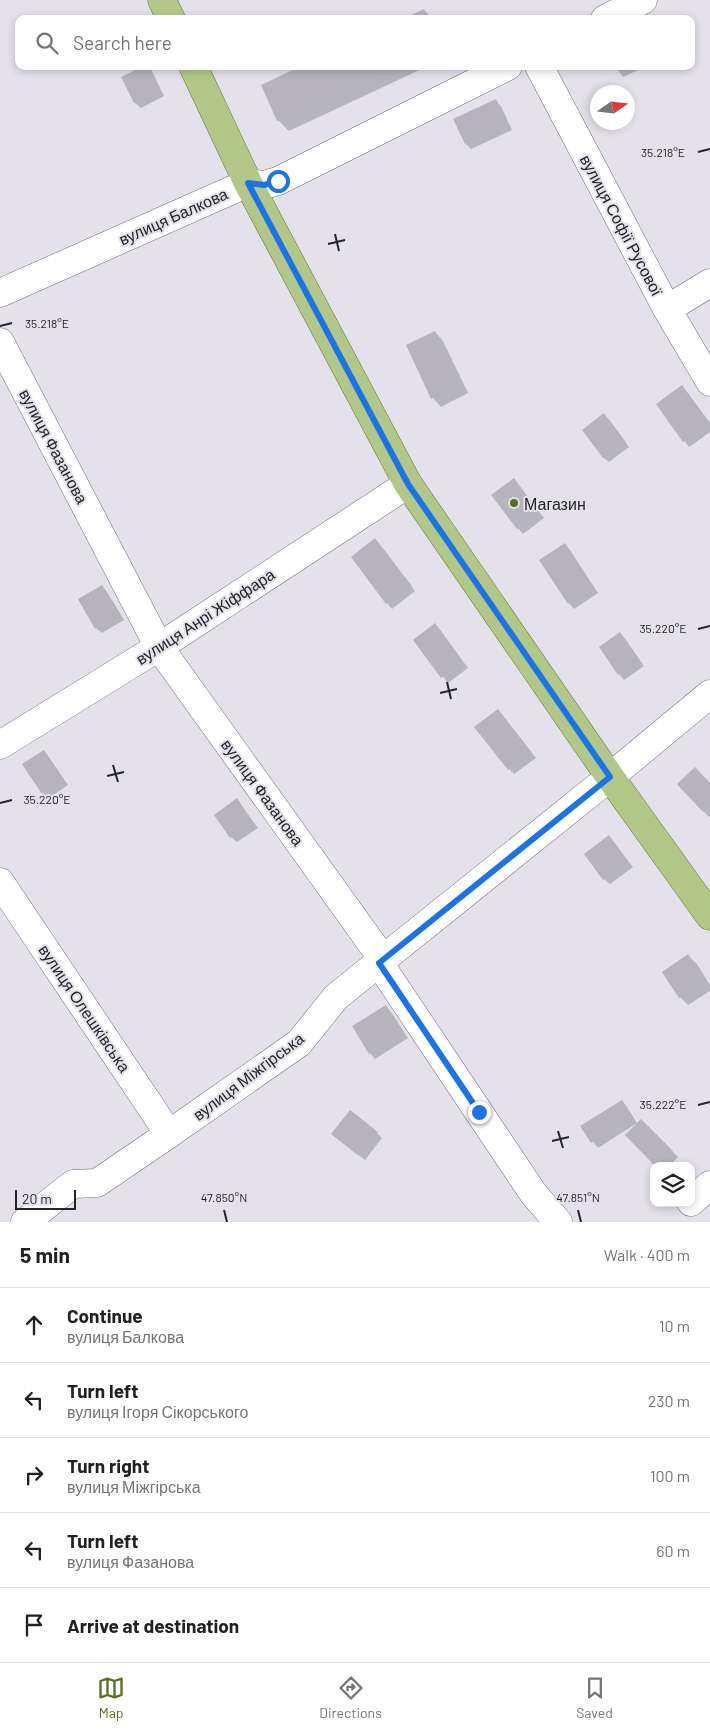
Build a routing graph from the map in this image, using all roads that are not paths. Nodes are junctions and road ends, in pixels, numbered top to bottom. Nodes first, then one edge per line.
1 (162, 0) edge
2 (643, 0) edge
3 (169, 15) edge
4 (613, 15) edge
5 (195, 70) edge
6 (500, 70) edge
7 (541, 70) edge
8 (248, 183) junction
9 (710, 283) edge
10 (0, 293) edge
11 (666, 309) junction
12 (0, 342) edge
13 (710, 382) edge
14 (408, 484) junction
15 (159, 647) junction
16 (710, 694) edge
17 (0, 745) edge
18 (610, 777) junction
19 (0, 882) edge
20 (710, 916) edge
21 (379, 963) junction
22 (169, 1134) junction
23 (710, 1184) edge
24 (695, 1198) edge
25 (24, 1222) edge
26 (558, 1222) edge

1 - 3 main road
2 - 4 street
5 - 8 main road
6 - 8 street, вулиця Балкова
7 - 11 street, вулиця Софії Русової
8 - 10 street, вулиця Балкова
8 - 14 main road
9 - 11 street
11 - 13 street, вулиця Софії Русової
12 - 15 street, вулиця Фазанова
14 - 15 street, вулиця Анрі Жіффара
14 - 18 main road
15 - 17 street, вулиця Анрі Жіффара
15 - 21 street, вулиця Фазанова
16 - 18 street, вулиця Міжгірська
18 - 20 main road
18 - 21 street, вулиця Міжгірська
19 - 22 street, вулиця Олешківська
21 - 22 street, вулиця Міжгірська
21 - 26 street, вулиця Фазанова
22 - 25 street, вулиця Міжгірська
23 - 24 street

